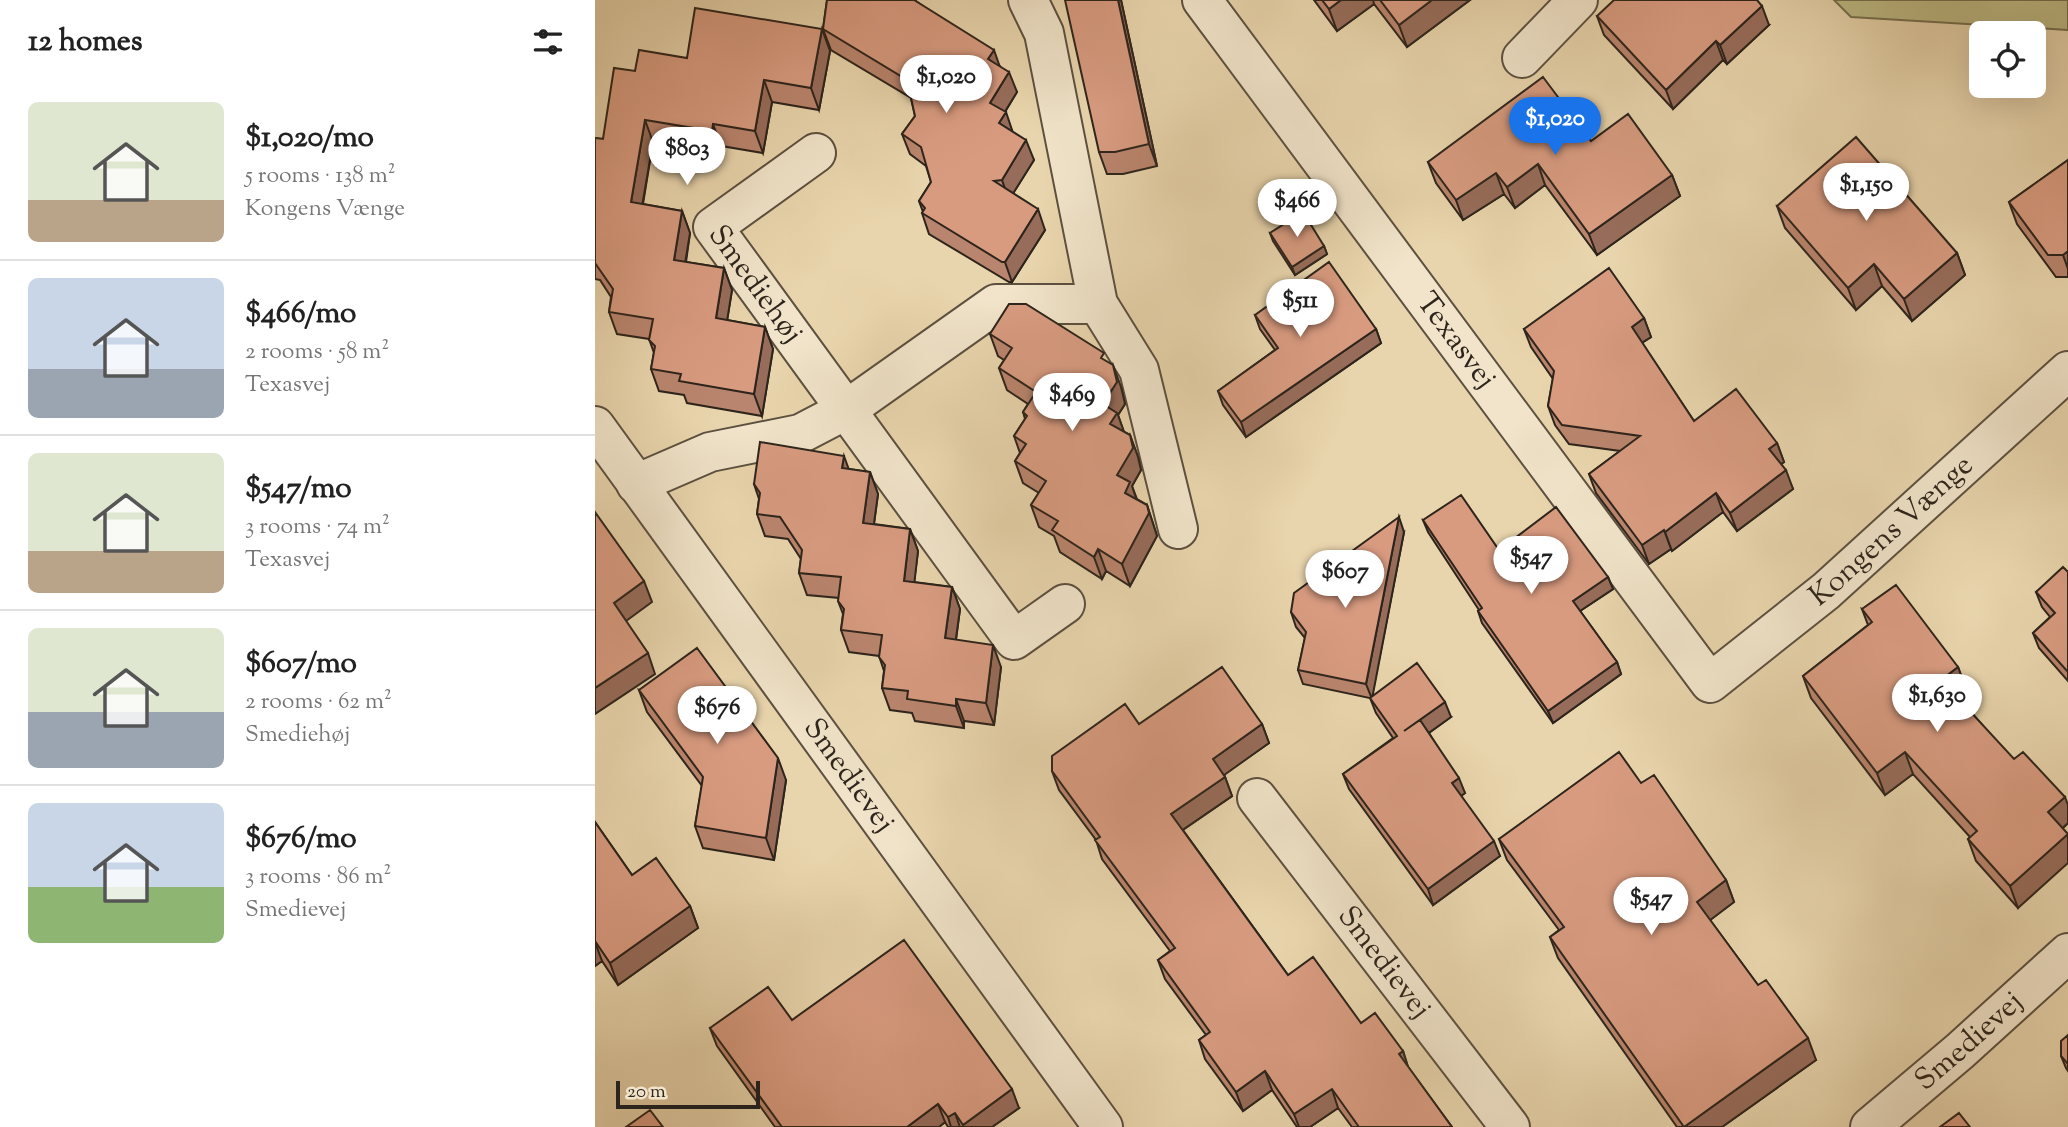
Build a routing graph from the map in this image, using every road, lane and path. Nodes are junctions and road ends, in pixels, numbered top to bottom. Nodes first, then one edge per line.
1 (1028, 0) edge
2 (1202, 0) edge
3 (1579, 0) edge
4 (1522, 58) dead end
5 (816, 153) dead end
6 (1098, 304) junction
7 (2068, 371) edge
8 (846, 411) junction
9 (595, 426) edge
10 (636, 484) junction
11 (1178, 529) dead end
12 (1065, 604) dead end
13 (1710, 683) joint
14 (1258, 798) dead end
15 (2068, 953) edge
16 (1103, 1127) edge
17 (1510, 1127) edge
18 (1870, 1127) edge

1 - 6 street
2 - 13 street, Texasvej
3 - 4 street
5 - 8 street, Smediehøj
6 - 8 street
6 - 11 street
7 - 13 street, Kongens Vænge
8 - 10 street
8 - 12 street, Smediehøj
9 - 10 street, Smedievej
10 - 16 street, Smedievej
14 - 17 street, Smedievej
15 - 18 street, Smedievej

